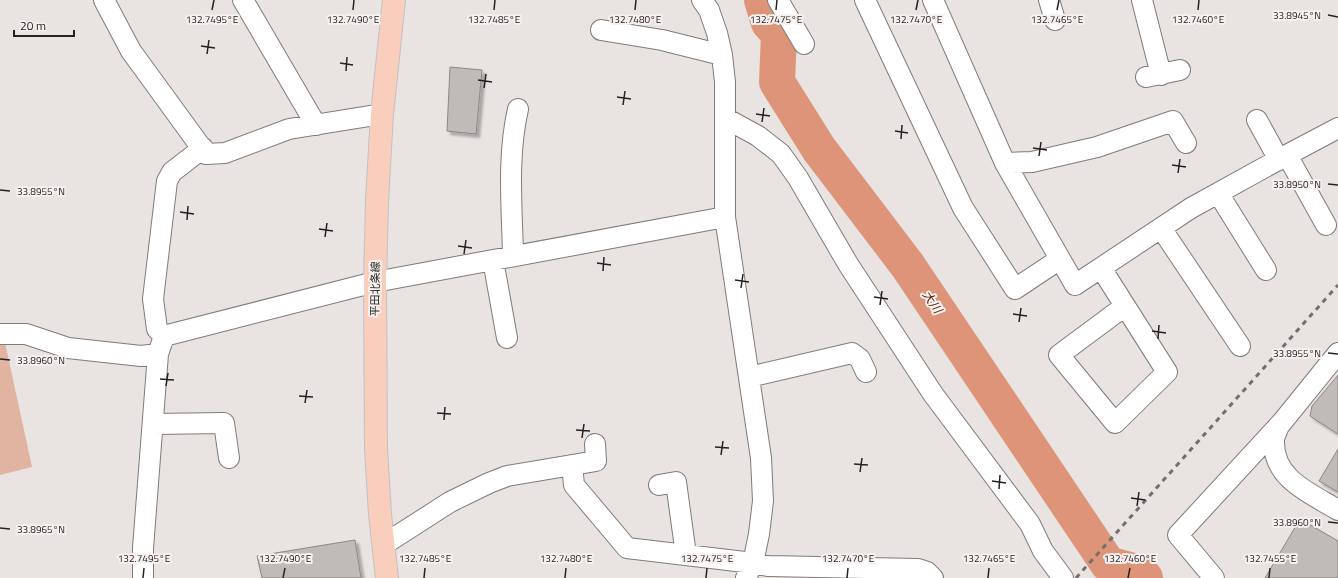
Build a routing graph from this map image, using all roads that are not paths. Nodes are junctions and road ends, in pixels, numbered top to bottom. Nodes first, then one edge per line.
1 (104, 0) edge
2 (243, 0) edge
3 (394, 0) edge
4 (702, 0) edge
5 (778, 0) edge
6 (865, 0) edge
7 (933, 0) edge
8 (1048, 0) edge
9 (1142, 0) edge
10 (1055, 20) dead end
11 (601, 30) dead end
12 (804, 44) dead end
13 (722, 56) junction
14 (1180, 70) dead end
15 (518, 109) dead end
16 (382, 114) junction
17 (725, 118) junction
18 (1257, 120) dead end
19 (316, 125) junction
20 (1338, 128) edge
21 (1186, 143) dead end
22 (203, 148) junction
23 (1283, 157) junction
24 (1005, 163) junction
25 (1218, 193) junction
26 (725, 217) junction
27 (1326, 225) dead end
28 (1161, 228) junction
29 (513, 256) junction
30 (1060, 259) junction
31 (493, 260) junction
32 (1101, 268) junction
33 (1266, 270) dead end
34 (375, 282) junction
35 (1125, 306) junction
36 (0, 334) edge
37 (507, 338) dead end
38 (161, 345) junction
39 (1240, 346) dead end
40 (1338, 353) edge
41 (866, 372) dead end
42 (749, 377) junction
43 (1283, 421) junction
44 (152, 424) junction
45 (595, 444) dead end
46 (228, 458) dead end
47 (572, 465) junction
48 (659, 485) dead end
49 (1338, 510) edge
50 (383, 544) junction
51 (686, 555) junction
52 (750, 570) edge
53 (143, 578) edge
54 (387, 578) edge
55 (933, 578) edge
56 (1063, 578) edge
57 (1214, 578) edge

1 - 22 street
2 - 19 street
3 - 16 main road, 平田北条線
4 - 13 street
5 - 12 street
6 - 30 street
7 - 24 street
8 - 10 street
9 - 14 street
11 - 13 street
13 - 17 street
15 - 29 street
16 - 19 street
16 - 34 main road, 平田北条線
17 - 26 street
17 - 56 street
18 - 23 street
19 - 22 street
20 - 23 street
21 - 24 street
22 - 38 street
23 - 25 street
23 - 27 street
24 - 30 street
25 - 28 street
25 - 33 street
26 - 29 street
26 - 42 street
28 - 32 street
28 - 39 street
29 - 31 street
30 - 32 street
31 - 34 street
31 - 37 street
32 - 35 street
34 - 38 street
34 - 50 main road, 平田北条線
35 - 35 street
36 - 38 street
38 - 44 street
40 - 43 street
41 - 42 street
42 - 52 street
43 - 49 street
43 - 57 street
44 - 46 street
44 - 53 street
45 - 47 street
47 - 50 street
47 - 51 street
48 - 51 street
50 - 54 main road, 平田北条線
51 - 52 street
52 - 55 street

